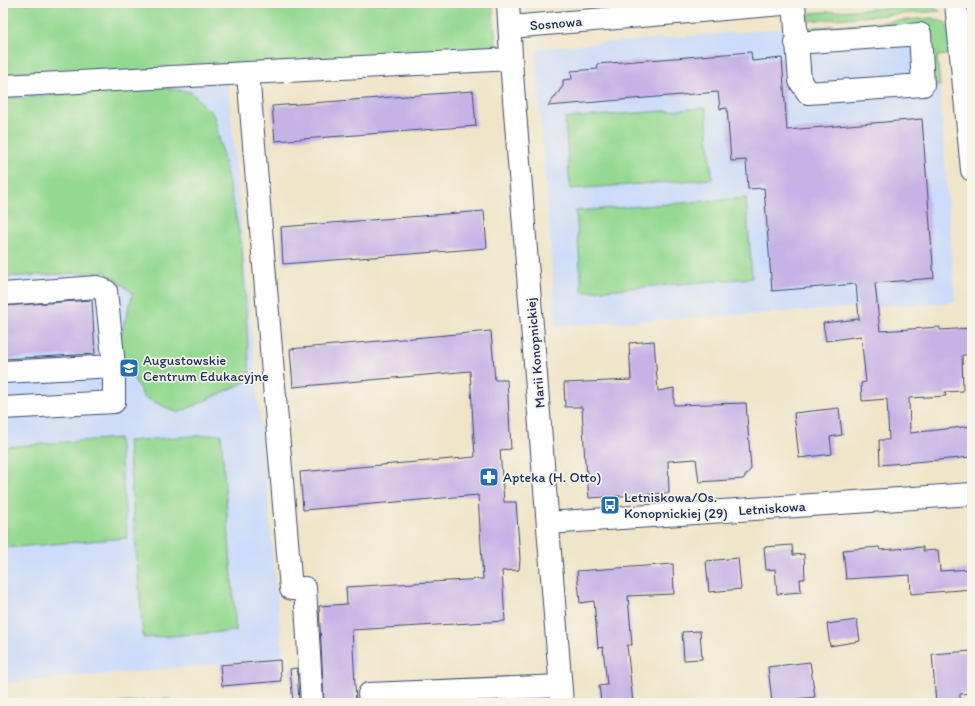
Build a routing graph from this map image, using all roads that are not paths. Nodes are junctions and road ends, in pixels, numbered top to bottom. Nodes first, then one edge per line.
1 (508, 3) edge
2 (794, 3) edge
3 (956, 3) edge
4 (510, 27) junction
5 (796, 43) junction
6 (511, 59) junction
7 (248, 73) junction
8 (3, 86) edge
9 (972, 170) edge
10 (3, 294) edge
11 (114, 366) junction
12 (3, 372) edge
13 (3, 408) edge
14 (972, 494) edge
15 (548, 523) junction
16 (561, 694) edge
17 (312, 703) edge
18 (371, 703) edge

1 - 4 street, Marii Konopnickiej
2 - 4 street, Sosnowa
2 - 5 street
3 - 9 street
4 - 6 street, Marii Konopnickiej
5 - 5 street
6 - 7 street
6 - 15 street, Marii Konopnickiej
7 - 8 street
7 - 17 street
10 - 11 street
11 - 12 street
11 - 13 street
14 - 15 street, Letniskowa
15 - 16 street, Marii Konopnickiej
16 - 18 street

